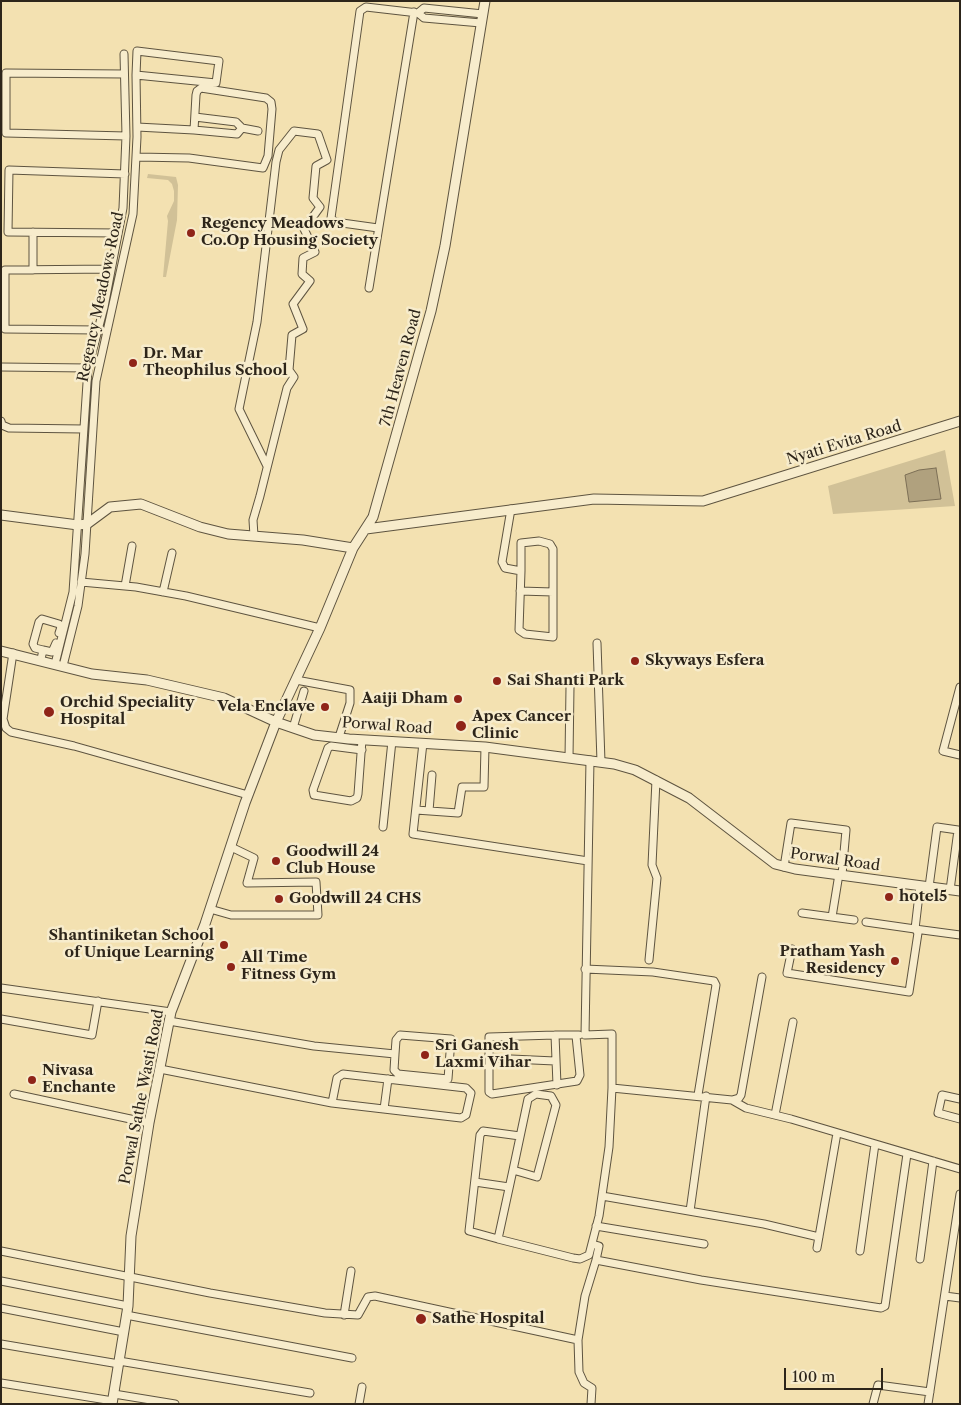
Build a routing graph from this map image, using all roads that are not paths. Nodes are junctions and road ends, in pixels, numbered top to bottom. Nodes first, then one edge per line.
1 (486, 1) edge
2 (416, 12) junction
3 (482, 18) junction
4 (124, 54) dead end
5 (124, 74) junction
6 (136, 75) junction
7 (195, 117) junction
8 (137, 127) junction
9 (242, 128) junction
10 (194, 130) junction
11 (258, 131) dead end
12 (4, 133) edge
13 (126, 136) junction
14 (137, 157) junction
15 (125, 174) junction
16 (378, 228) junction
17 (33, 232) junction
18 (118, 234) junction
19 (111, 269) junction
20 (33, 270) junction
21 (369, 288) dead end
22 (97, 330) junction
23 (1, 368) edge
24 (88, 368) junction
25 (1, 421) edge
26 (960, 421) edge
27 (83, 429) junction
28 (267, 466) junction
29 (512, 509) junction
30 (1, 515) edge
31 (82, 524) junction
32 (366, 529) junction
33 (254, 536) junction
34 (132, 546) dead end
35 (353, 548) junction
36 (172, 553) dead end
37 (521, 571) junction
38 (81, 582) junction
39 (125, 586) junction
40 (520, 591) junction
41 (163, 592) junction
42 (553, 592) junction
43 (320, 628) junction
44 (597, 644) dead end
45 (1, 651) edge
46 (13, 653) junction
47 (42, 655) junction
48 (59, 665) junction
49 (296, 680) junction
50 (570, 686) dead end
51 (960, 687) edge
52 (304, 691) dead end
53 (276, 722) junction
54 (950, 724) junction
55 (960, 726) edge
56 (294, 728) junction
57 (339, 737) junction
58 (362, 740) junction
59 (392, 741) junction
60 (423, 743) junction
61 (485, 747) junction
62 (362, 750) junction
63 (960, 755) edge
64 (569, 758) junction
65 (590, 760) junction
66 (601, 762) junction
67 (432, 775) dead end
68 (656, 780) junction
69 (248, 795) junction
70 (416, 810) junction
71 (429, 812) junction
72 (383, 827) dead end
73 (960, 837) edge
74 (231, 847) junction
75 (588, 860) junction
76 (784, 867) junction
77 (840, 875) junction
78 (925, 886) junction
79 (954, 890) edge
80 (210, 909) junction
81 (802, 914) dead end
82 (832, 917) junction
83 (854, 920) dead end
84 (866, 922) dead end
85 (915, 929) junction
86 (960, 935) edge
87 (792, 949) dead end
88 (649, 960) dead end
89 (585, 969) junction
90 (762, 977) dead end
91 (1, 988) edge
92 (98, 1001) junction
93 (171, 1012) junction
94 (1, 1019) edge
95 (169, 1022) junction
96 (793, 1022) dead end
97 (555, 1035) junction
98 (585, 1035) junction
99 (576, 1036) junction
100 (395, 1054) junction
101 (489, 1058) junction
102 (555, 1061) junction
103 (160, 1068) junction
104 (388, 1079) junction
105 (557, 1085) junction
106 (612, 1088) junction
107 (14, 1094) dead end
108 (702, 1096) junction
109 (960, 1099) edge
110 (732, 1100) junction
111 (332, 1103) junction
112 (384, 1109) junction
113 (775, 1115) junction
114 (960, 1119) edge
115 (149, 1122) junction
116 (837, 1133) junction
117 (520, 1136) junction
118 (875, 1144) junction
119 (907, 1154) junction
120 (933, 1161) junction
121 (960, 1169) edge
122 (513, 1170) junction
123 (474, 1182) junction
124 (509, 1187) junction
125 (960, 1194) edge
126 (602, 1196) junction
127 (690, 1211) junction
128 (596, 1226) junction
129 (819, 1237) junction
130 (498, 1239) junction
131 (592, 1244) junction
132 (704, 1244) dead end
133 (817, 1248) dead end
134 (1, 1251) edge
135 (860, 1251) dead end
136 (920, 1259) dead end
137 (596, 1260) junction
138 (351, 1271) dead end
139 (129, 1277) junction
140 (1, 1280) edge
141 (945, 1296) junction
142 (960, 1298) edge
143 (1, 1308) edge
144 (127, 1310) junction
145 (344, 1315) junction
146 (124, 1332) junction
147 (578, 1340) junction
148 (1, 1344) edge
149 (352, 1358) dead end
150 (119, 1362) junction
151 (1, 1383) edge
152 (362, 1388) dead end
153 (930, 1392) junction
154 (310, 1393) dead end
155 (113, 1400) edge
156 (175, 1404) edge
157 (359, 1404) edge
158 (591, 1404) edge
159 (873, 1404) edge
160 (928, 1404) edge

1 - 3 street, 7th Heaven Road
2 - 3 street
2 - 16 street
2 - 16 street
3 - 32 street, 7th Heaven Road
4 - 5 street
5 - 12 street
5 - 13 street
6 - 6 street, Regency Meadows Road
6 - 8 street, Regency Meadows Road
7 - 9 street
7 - 10 street
7 - 14 street
8 - 10 street
8 - 14 street, Regency Meadows Road
9 - 10 street
9 - 11 street
12 - 13 street
13 - 15 street
14 - 31 street, Regency Meadows Road
15 - 17 street
15 - 18 street
16 - 21 street
17 - 18 street
17 - 20 street
18 - 19 street
19 - 20 street
19 - 22 street
20 - 22 street
22 - 24 street
23 - 24 street
24 - 27 street
25 - 27 street
26 - 29 street, Nyati Evita Road
27 - 31 street
28 - 28 street
28 - 33 street
29 - 32 street, Nyati Evita Road
29 - 37 street
30 - 31 street
31 - 33 street
31 - 38 street, Regency Meadows Road
31 - 48 street
32 - 35 street, 7th Heaven Road
33 - 35 street
34 - 39 street
35 - 43 street, 7th Heaven Road
36 - 41 street
37 - 40 street
37 - 42 street
38 - 39 street
38 - 48 street, Regency Meadows Road
39 - 41 street
40 - 42 street
40 - 42 street
41 - 43 street
43 - 49 street, 7th Heaven Road
44 - 66 street
45 - 46 street, Porwal Road
46 - 47 street, Porwal Road
46 - 69 street
47 - 47 street
47 - 48 street, Porwal Road
48 - 53 street, Porwal Road
49 - 53 street, 7th Heaven Road
49 - 57 street
50 - 64 street
51 - 54 street
52 - 56 street
53 - 56 street, Porwal Road
53 - 69 street, Porwal Sathe Wasti Road
54 - 55 street
54 - 63 street
56 - 57 street, Porwal Road
57 - 58 street, Porwal Road
58 - 59 street, Porwal Road
58 - 62 street
59 - 60 street, Porwal Road
59 - 72 street
60 - 61 street, Porwal Road
60 - 70 street
61 - 64 street, Porwal Road
61 - 71 street
62 - 62 street
64 - 65 street, Porwal Road
65 - 66 street, Porwal Road
65 - 75 street
66 - 68 street, Porwal Road
67 - 71 street
68 - 76 street, Porwal Road
68 - 88 street
69 - 74 street, Porwal Sathe Wasti Road
70 - 71 street
70 - 75 street
73 - 79 street
74 - 80 street, Porwal Sathe Wasti Road
74 - 80 street
75 - 89 street
76 - 77 street, Porwal Road
76 - 77 street
77 - 78 street, Porwal Road
77 - 82 street
78 - 79 street, Porwal Road
78 - 79 street
78 - 85 street
80 - 93 street, Porwal Sathe Wasti Road
81 - 82 street
82 - 83 street
84 - 85 street
85 - 86 street
85 - 87 street
89 - 98 street
89 - 108 street
90 - 110 street
91 - 92 street
92 - 93 street
92 - 94 street
93 - 95 street, Porwal Sathe Wasti Road
95 - 100 street
95 - 103 street, Porwal Sathe Wasti Road
96 - 113 street
97 - 99 street
97 - 101 street
97 - 102 street
98 - 99 street
98 - 106 street
99 - 105 street
100 - 100 street
101 - 102 street
101 - 105 street
102 - 105 street
103 - 111 street
103 - 115 street, Porwal Sathe Wasti Road
104 - 111 street
104 - 112 street
104 - 112 street
106 - 108 street
106 - 126 street
107 - 115 street
108 - 110 street
108 - 127 street
109 - 114 street
110 - 113 street
111 - 112 street
113 - 116 street
115 - 139 street, Porwal Sathe Wasti Road
116 - 118 street
116 - 129 street
117 - 122 street
117 - 122 street
117 - 123 street
118 - 119 street
118 - 135 street
119 - 120 street
119 - 137 street
120 - 121 street
120 - 136 street
122 - 124 street
123 - 124 street
123 - 130 street
124 - 130 street
125 - 141 street
126 - 127 street
126 - 128 street
127 - 129 street
128 - 131 street
128 - 132 street
129 - 133 street
130 - 131 street
131 - 137 street
134 - 139 street
137 - 147 street
138 - 145 street
139 - 144 street, Porwal Sathe Wasti Road
139 - 145 street
140 - 144 street
141 - 142 street
141 - 153 street
143 - 146 street
144 - 146 street, Porwal Sathe Wasti Road
144 - 149 street
145 - 147 street
146 - 150 street, Porwal Sathe Wasti Road
147 - 158 street
148 - 150 street
150 - 154 street
150 - 155 street, Porwal Sathe Wasti Road
151 - 155 street
152 - 157 street
153 - 159 street
153 - 160 street
155 - 156 street

